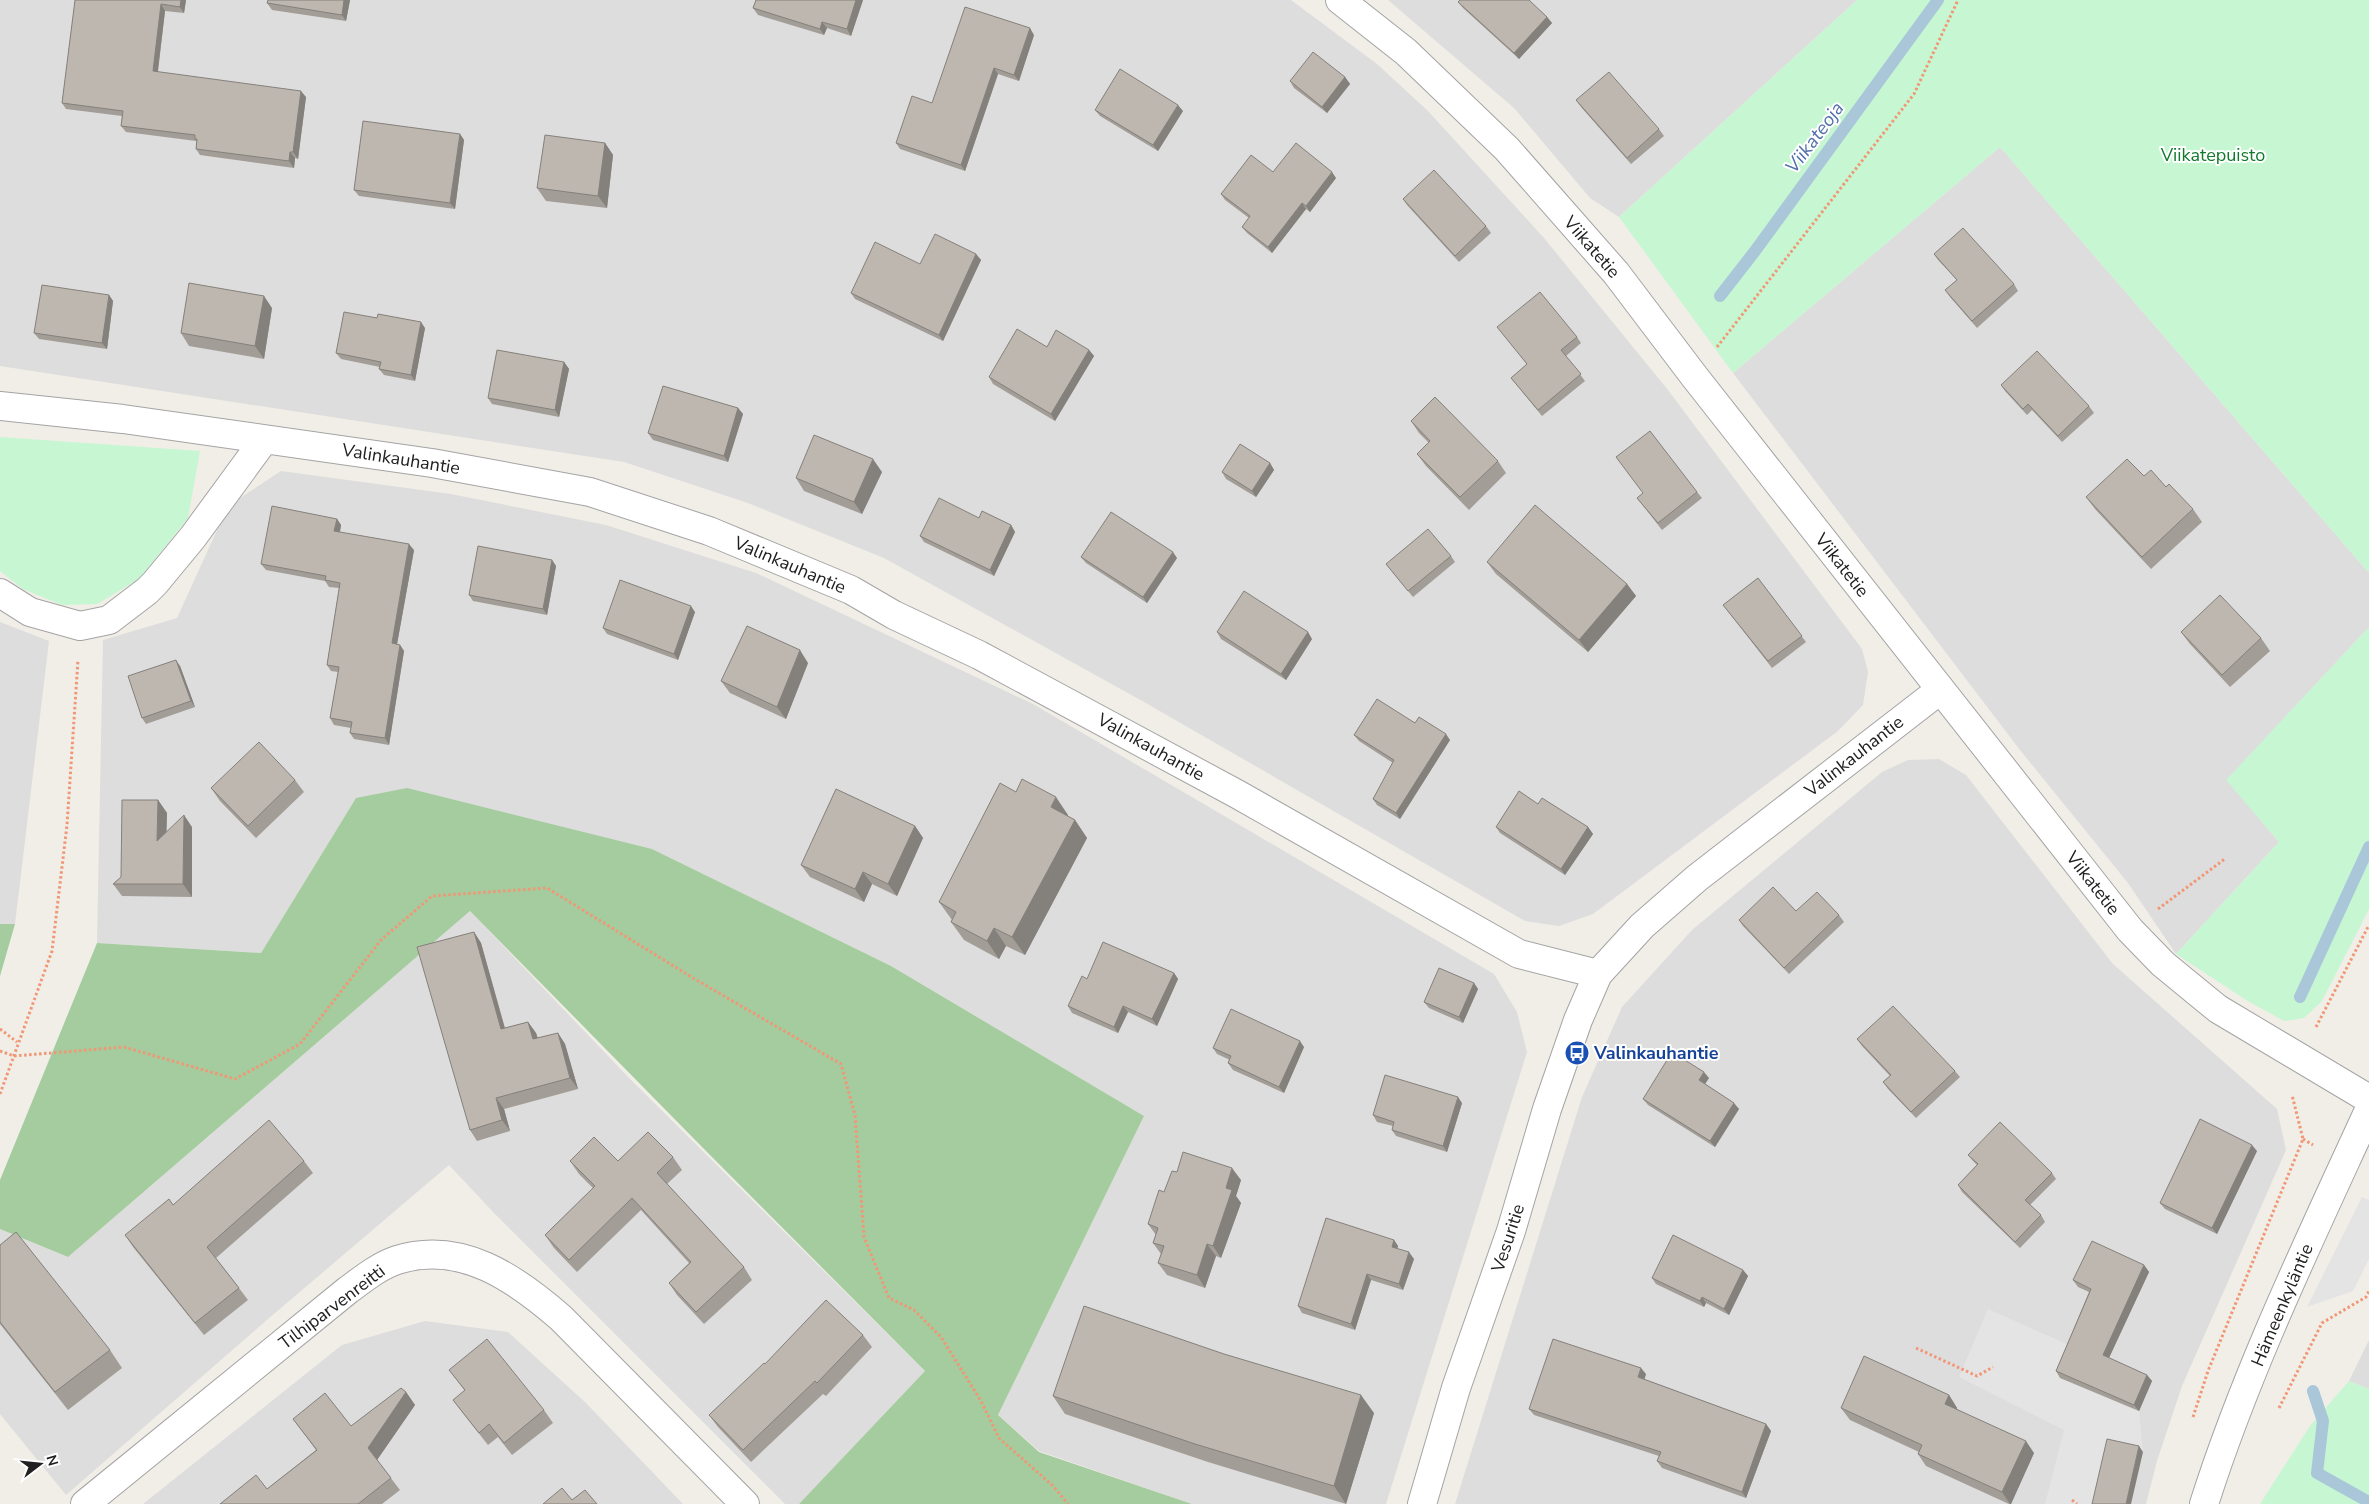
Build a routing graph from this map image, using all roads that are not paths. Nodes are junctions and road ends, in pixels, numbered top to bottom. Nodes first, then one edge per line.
1 (1340, 0) edge
2 (0, 406) edge
3 (264, 440) junction
4 (0, 593) edge
5 (1940, 690) junction
6 (1598, 974) junction
7 (2369, 1099) edge
8 (2369, 1110) edge
9 (85, 1504) edge
10 (746, 1504) edge
11 (1422, 1504) edge
12 (2204, 1504) edge

1 - 5 street, Viikatetie
2 - 3 street, Valinkauhantie
3 - 4 street
3 - 6 street, Valinkauhantie
5 - 6 street, Valinkauhantie
5 - 7 street, Viikatetie
6 - 11 street, Vesuritie
8 - 12 street, Hämeenkyläntie
9 - 10 street, Tilhiparvenreitti

